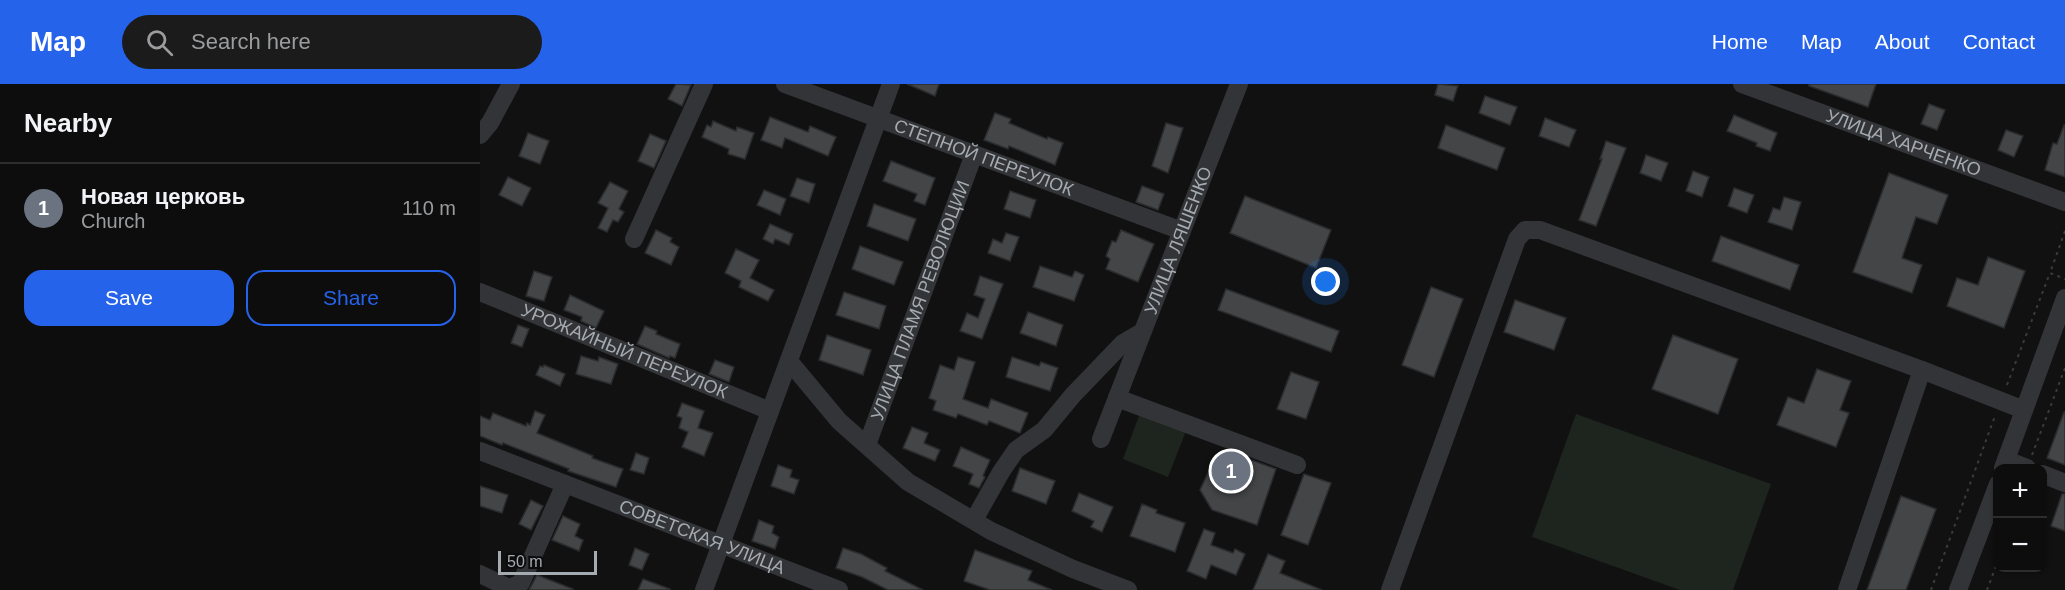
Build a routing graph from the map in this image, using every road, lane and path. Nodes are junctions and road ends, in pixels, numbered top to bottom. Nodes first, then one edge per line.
1 (511, 84) edge
2 (704, 84) edge
3 (785, 84) edge
4 (891, 84) edge
5 (1239, 84) edge
6 (1742, 84) edge
7 (878, 119) junction
8 (480, 135) edge
9 (974, 154) junction
10 (2065, 202) edge
11 (1182, 231) junction
12 (2065, 231) edge
13 (634, 239) dead end
14 (2050, 273) junction
15 (2065, 279) edge
16 (480, 292) edge
17 (2065, 298) edge
18 (1142, 332) junction
19 (789, 361) junction
20 (2065, 368) edge
21 (1922, 370) junction
22 (1117, 398) junction
23 (2001, 401) junction
24 (2024, 410) junction
25 (770, 411) junction
26 (1101, 439) dead end
27 (867, 446) junction
28 (480, 451) edge
29 (2005, 464) edge
30 (2029, 464) edge
31 (1297, 465) dead end
32 (2047, 476) edge
33 (2065, 483) edge
34 (565, 484) junction
35 (1993, 497) edge
36 (974, 520) junction
37 (721, 545) junction
38 (1994, 572) edge
39 (480, 574) edge
40 (704, 590) edge
41 (839, 590) edge
42 (1128, 590) edge
43 (1390, 590) edge
44 (1847, 590) edge
45 (1931, 590) edge
46 (1958, 590) edge
47 (1987, 590) edge

1 - 8 street
2 - 13 street
3 - 7 street, СТЕПНОЙ ПЕРЕУЛОК
4 - 7 street
5 - 11 street, УЛИЦА ЛЯШЕНКО
6 - 10 street, УЛИЦА ХАРЧЕНКО
7 - 9 street, СТЕПНОЙ ПЕРЕУЛОК
7 - 19 street
9 - 11 street, СТЕПНОЙ ПЕРЕУЛОК
9 - 27 street, УЛИЦА ПЛАМЯ РЕВОЛЮЦИИ
11 - 18 street, УЛИЦА ЛЯШЕНКО
12 - 14 path
14 - 15 path
14 - 23 path
16 - 25 street, УРОЖАЙНЫЙ ПЕРЕУЛОК
17 - 24 street
18 - 22 street, УЛИЦА ЛЯШЕНКО
18 - 36 street
19 - 25 street
19 - 27 street, УЛИЦА ПЛАМЯ РЕВОЛЮЦИИ
20 - 30 path
21 - 23 street
21 - 43 street
21 - 44 street
22 - 26 street, УЛИЦА ЛЯШЕНКО
22 - 31 street
23 - 24 street
23 - 45 path
24 - 29 street
25 - 37 street
27 - 36 street, УЛИЦА ПЛАМЯ РЕВОЛЮЦИИ
28 - 34 street, СОВЕТСКАЯ УЛИЦА
32 - 33 street
34 - 37 street, СОВЕТСКАЯ УЛИЦА
34 - 39 street
35 - 46 street
36 - 42 street
37 - 40 street
37 - 41 street, СОВЕТСКАЯ УЛИЦА
38 - 47 path

